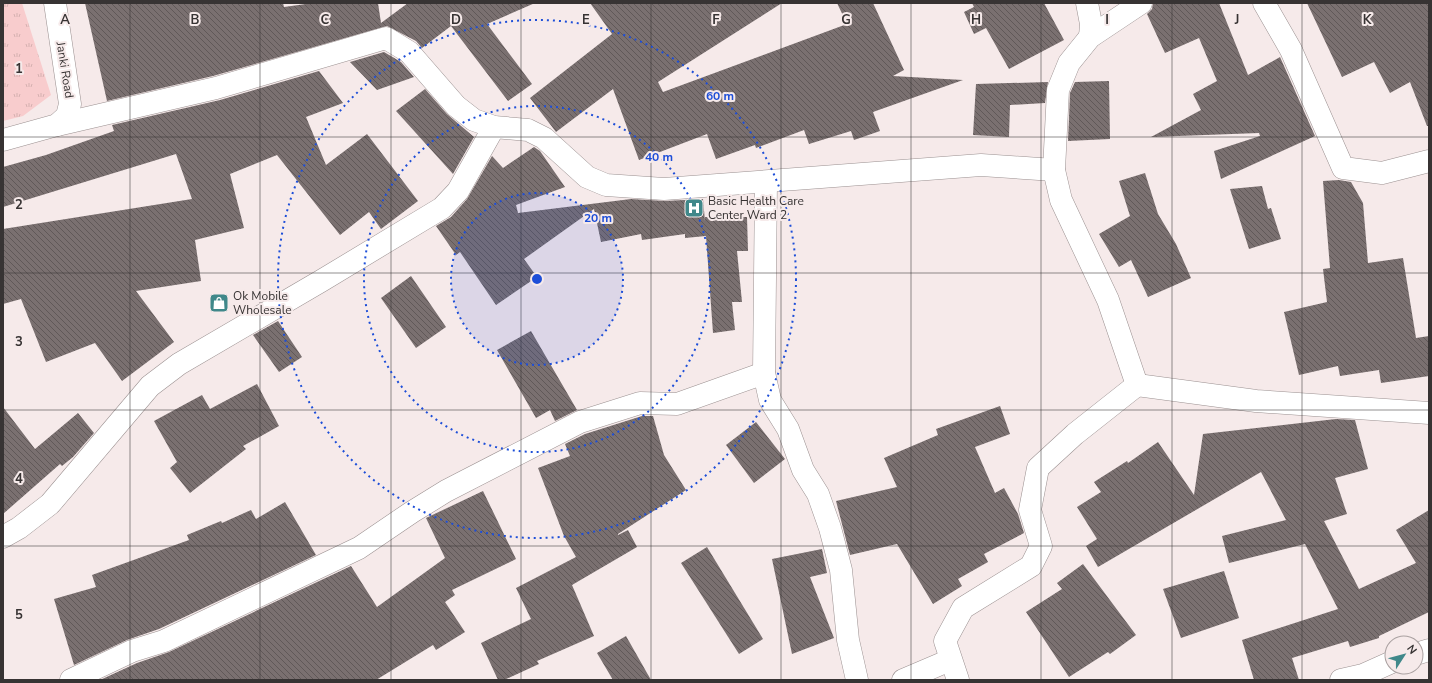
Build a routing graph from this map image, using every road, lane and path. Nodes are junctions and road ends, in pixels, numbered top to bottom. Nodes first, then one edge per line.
1 (55, 3) edge
2 (1087, 3) edge
3 (1141, 3) edge
4 (1264, 3) edge
5 (1090, 37) junction
6 (57, 125) junction
7 (494, 127) junction
8 (3, 140) edge
9 (1429, 161) edge
10 (1054, 170) junction
11 (766, 182) junction
12 (764, 373) junction
13 (1137, 385) junction
14 (1429, 413) edge
15 (3, 537) edge
16 (950, 660) junction
17 (1384, 666) edge
18 (71, 680) edge
19 (857, 680) edge
20 (903, 680) edge
21 (958, 680) edge
22 (1341, 680) edge

1 - 6 street, Janki Road
2 - 5 street
3 - 5 street
4 - 9 street
5 - 10 street
6 - 7 street
6 - 8 street
7 - 11 street
7 - 15 street
10 - 11 street
10 - 13 street
11 - 12 street
12 - 18 street
12 - 19 street
13 - 14 street
13 - 16 street
16 - 20 street
16 - 21 street
17 - 22 street

